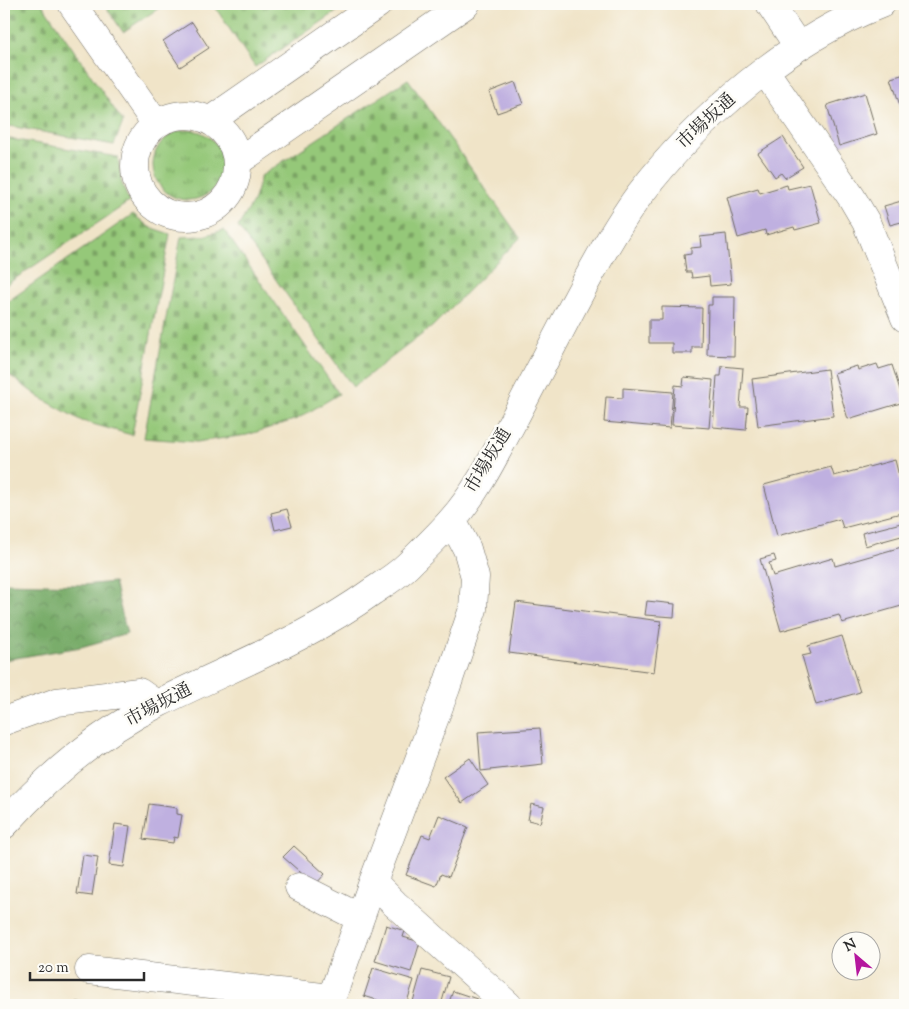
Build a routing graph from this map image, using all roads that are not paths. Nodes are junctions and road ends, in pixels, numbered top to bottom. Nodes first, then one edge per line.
1 (72, 4) edge
2 (378, 4) edge
3 (466, 4) edge
4 (770, 4) edge
5 (881, 4) edge
6 (798, 46) junction
7 (765, 71) junction
8 (211, 120) junction
9 (156, 124) junction
10 (238, 162) junction
11 (905, 318) edge
12 (452, 520) junction
13 (156, 704) junction
14 (4, 721) edge
15 (4, 825) edge
16 (373, 882) junction
17 (299, 887) dead end
18 (360, 918) junction
19 (89, 970) dead end
20 (330, 1002) edge
21 (508, 1005) edge

1 - 9 street
2 - 8 street
3 - 10 street
4 - 6 street
5 - 6 street, 市場坂通
6 - 7 street, 市場坂通
7 - 11 street
7 - 12 street, 市場坂通
8 - 9 street
8 - 10 street
9 - 10 street
12 - 13 street, 市場坂通
12 - 16 street
13 - 14 street
13 - 15 street, 市場坂通
16 - 18 street
16 - 21 street
17 - 18 street
18 - 20 street
19 - 20 street

